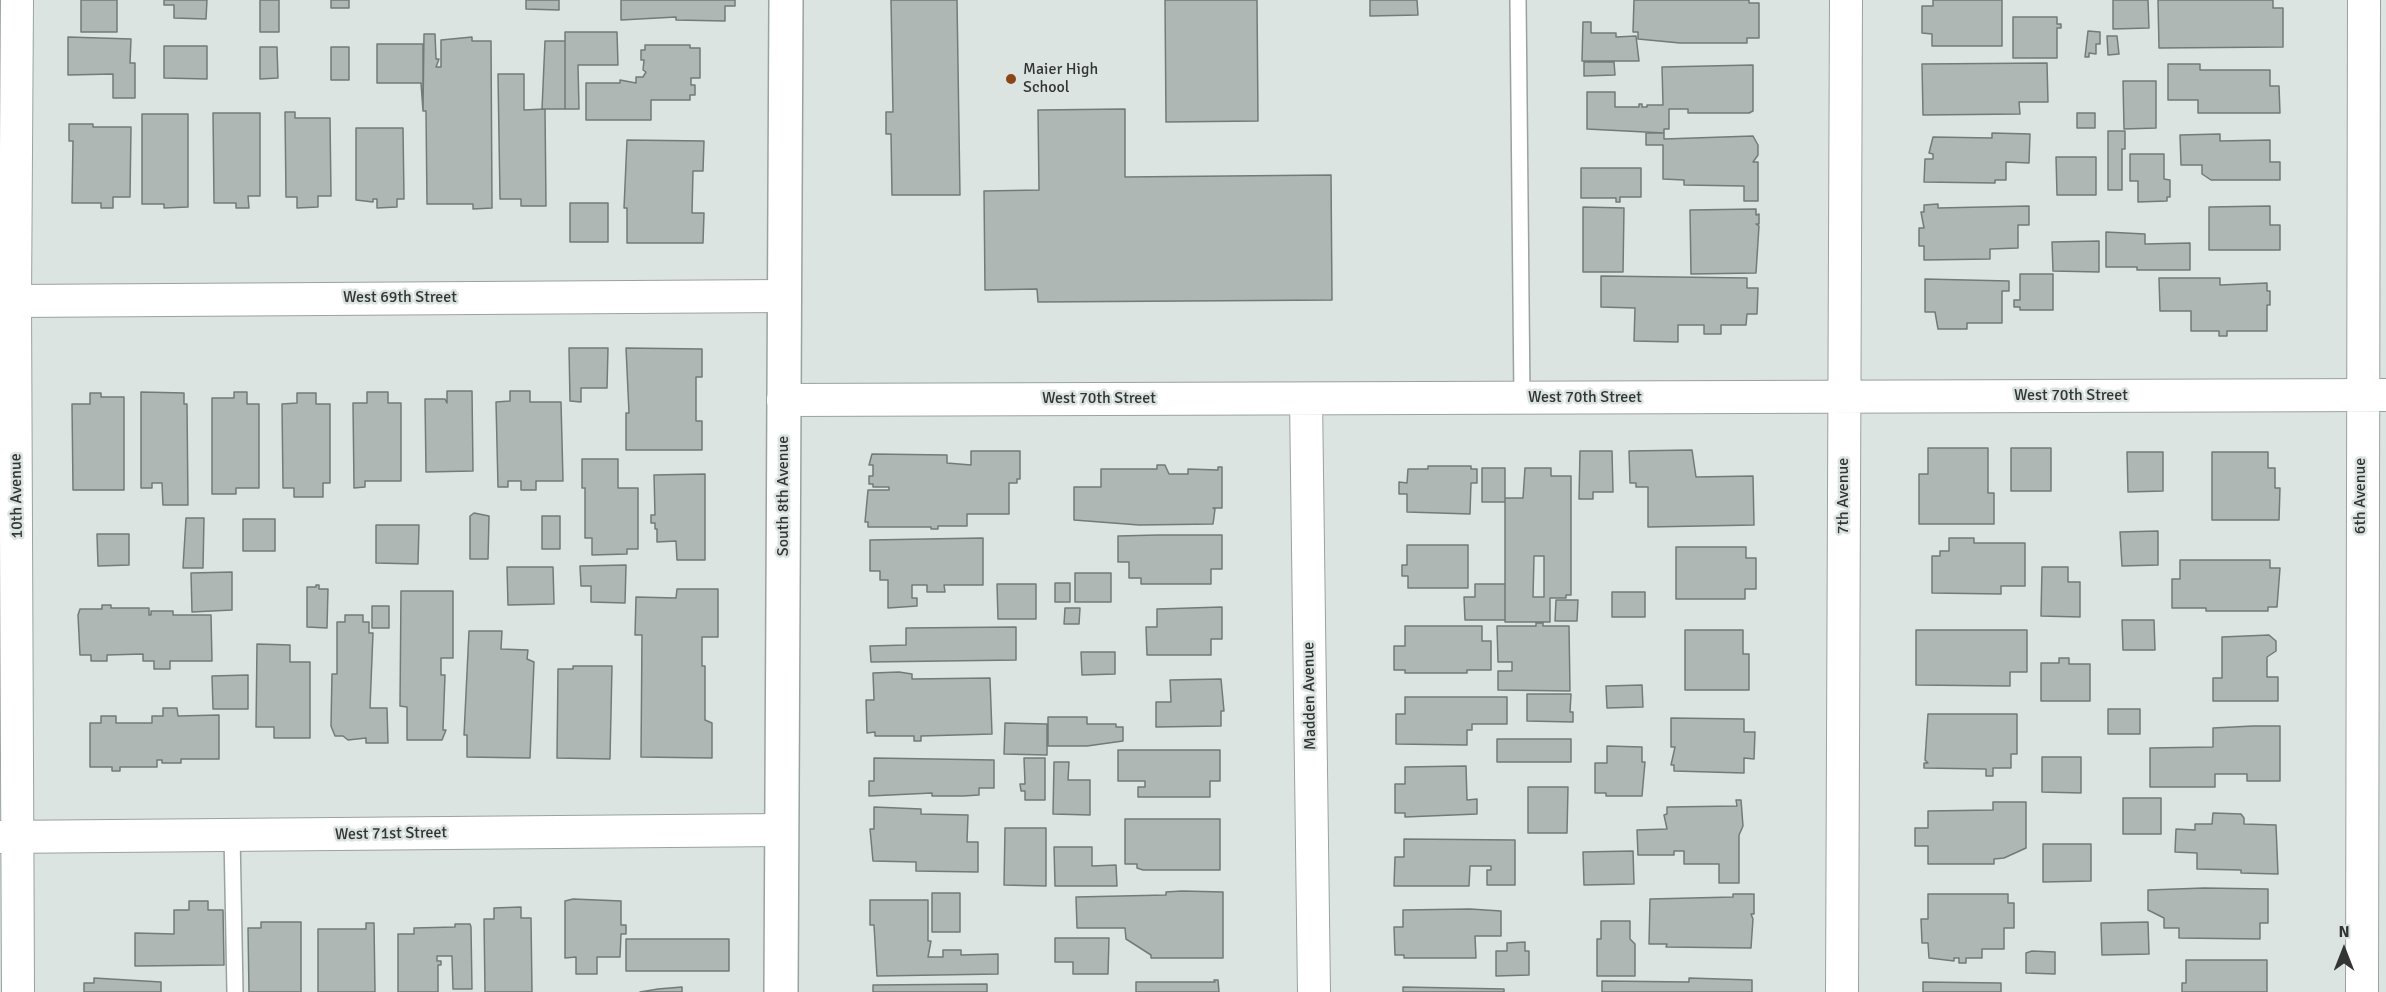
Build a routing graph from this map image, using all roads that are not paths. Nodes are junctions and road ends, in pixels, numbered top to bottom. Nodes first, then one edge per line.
1 (17, 0) edge
2 (786, 0) edge
3 (1518, 0) edge
4 (1846, 0) edge
5 (2364, 0) edge
6 (785, 296) junction
7 (15, 302) junction
8 (2373, 395) edge
9 (1845, 398) junction
10 (1306, 399) junction
11 (1522, 399) junction
12 (783, 400) junction
13 (9, 518) edge
14 (782, 830) junction
15 (232, 835) junction
16 (10, 837) edge
17 (18, 992) edge
18 (234, 992) edge
19 (781, 992) edge
20 (1314, 992) edge
21 (1842, 992) edge
22 (2362, 992) edge

1 - 7 street, 10th Avenue
2 - 6 street, South 8th Avenue
3 - 11 lane
4 - 9 street, 7th Avenue
5 - 8 street, 6th Avenue
6 - 7 street, West 69th Street
6 - 12 street, South 8th Avenue
7 - 13 street, 10th Avenue
8 - 9 street, West 70th Street
8 - 22 street, 6th Avenue
9 - 11 street, West 70th Street
9 - 21 street, 7th Avenue
10 - 11 street, West 70th Street
10 - 12 street, West 70th Street
10 - 20 street, Madden Avenue
12 - 14 street, South 8th Avenue
13 - 16 street, 10th Avenue
14 - 15 street, West 71st Street
14 - 19 street, South 8th Avenue
15 - 16 street, West 71st Street
15 - 18 lane
16 - 17 street, 10th Avenue

